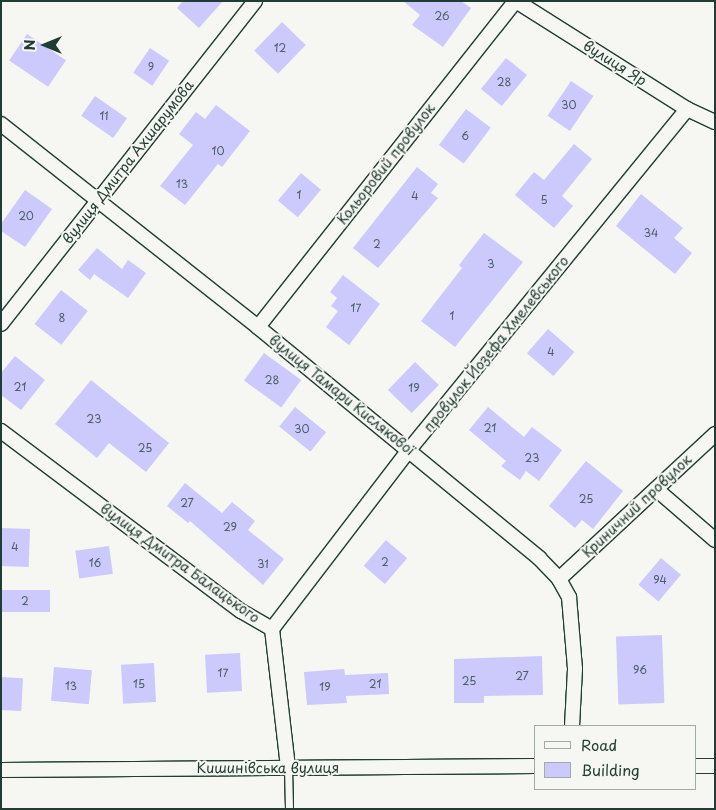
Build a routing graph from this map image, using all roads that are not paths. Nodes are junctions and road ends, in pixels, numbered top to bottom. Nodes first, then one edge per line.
1 (255, 1) edge
2 (516, 1) edge
3 (687, 109) junction
4 (715, 122) edge
5 (1, 124) edge
6 (99, 199) junction
7 (1, 324) edge
8 (258, 327) junction
9 (1, 430) edge
10 (715, 434) edge
11 (409, 450) junction
12 (656, 489) junction
13 (715, 540) edge
14 (559, 579) junction
15 (272, 629) junction
16 (572, 725) edge
17 (534, 766) edge
18 (696, 766) edge
19 (715, 766) edge
20 (288, 767) junction
21 (1, 770) edge
22 (289, 809) edge

1 - 6 street, вулиця Дмитра Ахшарумова
2 - 3 street, вулиця Яр
2 - 8 street, Кольоровий провулок
3 - 4 street, вулиця Яр
3 - 11 street, провулок Йозефа Хмелевського
5 - 6 street, вулиця Тамари Кислякової
6 - 7 street, вулиця Дмитра Ахшарумова
6 - 8 street, вулиця Тамари Кислякової
8 - 11 street, вулиця Тамари Кислякової
9 - 15 street, вулиця Дмитра Балацького
10 - 12 street, Криничний провулок
11 - 14 street, вулиця Тамари Кислякової
11 - 15 street, провулок Йозефа Хмелевського
12 - 13 street
12 - 14 street, Криничний провулок
14 - 16 street, вулиця Тамари Кислякової
15 - 20 street, вулиця Дмитра Балацького
17 - 20 street, Кишинівська вулиця
18 - 19 street
20 - 21 street, Кишинівська вулиця
20 - 22 lane

